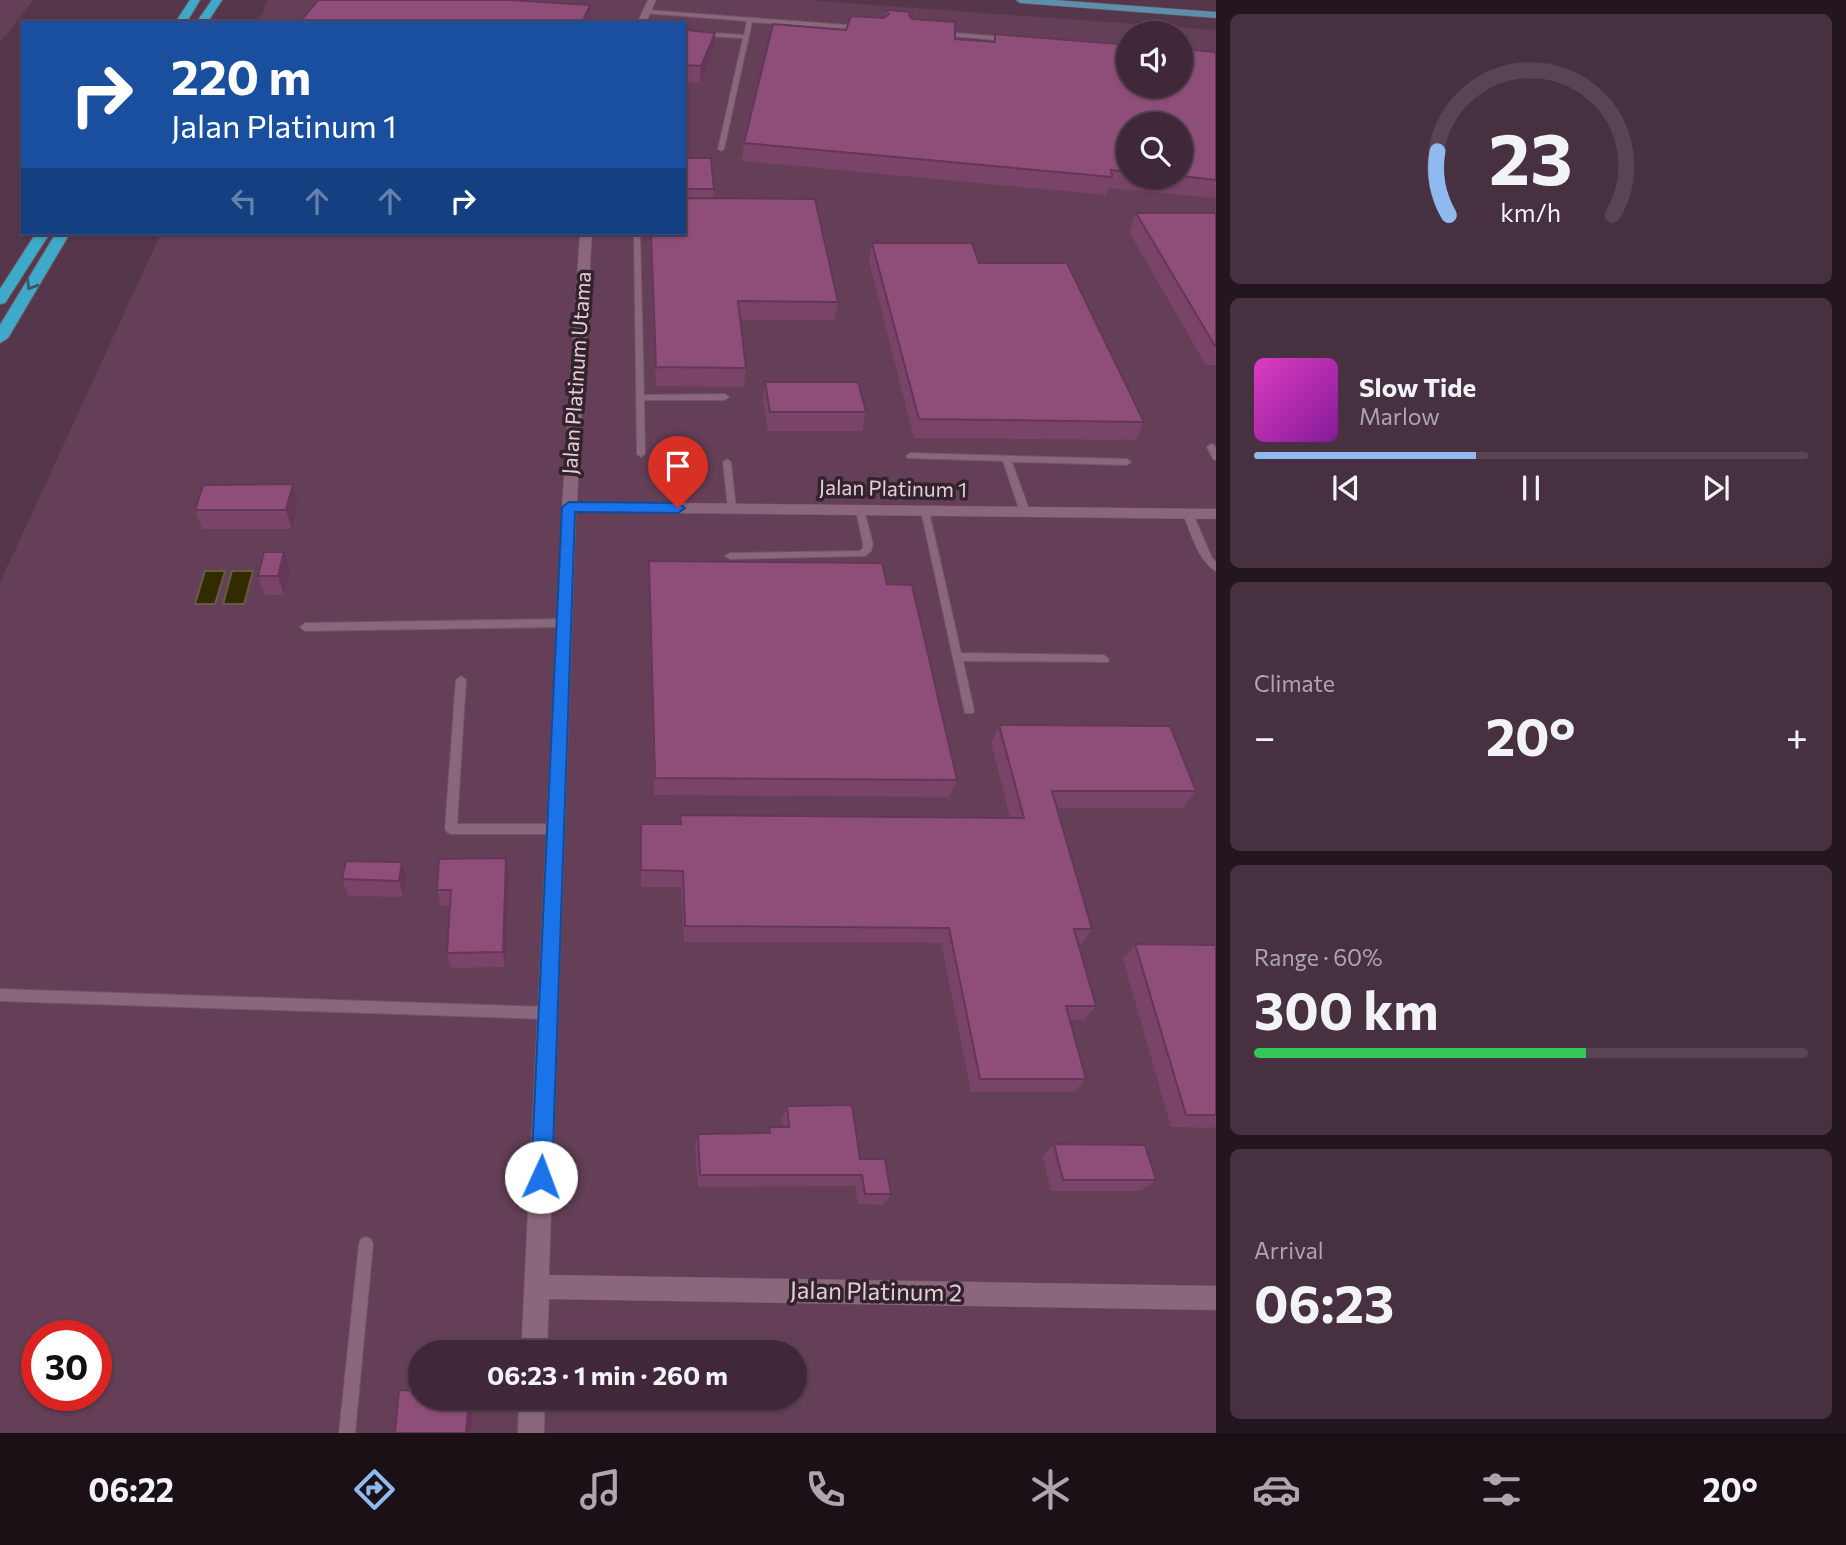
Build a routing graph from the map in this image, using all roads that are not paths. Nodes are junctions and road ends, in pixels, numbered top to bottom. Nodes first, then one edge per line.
1 (195, 0) edge
2 (217, 0) edge
3 (652, 0) edge
4 (1020, 0) edge
5 (1150, 0) edge
6 (1216, 5) edge
7 (646, 12) junction
8 (1216, 15) edge
9 (750, 20) junction
10 (181, 21) edge
11 (202, 21) edge
12 (641, 21) edge
13 (868, 29) edge
14 (686, 33) edge
15 (938, 34) edge
16 (746, 37) junction
17 (1020, 40) edge
18 (721, 149) dead end
19 (42, 235) edge
20 (62, 235) edge
21 (586, 235) edge
22 (637, 235) edge
23 (0, 300) edge
24 (0, 338) edge
25 (725, 397) dead end
26 (640, 398) junction
27 (1211, 447) dead end
28 (640, 454) dead end
29 (909, 456) dead end
30 (1216, 457) edge
31 (1007, 460) junction
32 (727, 462) dead end
33 (1127, 463) dead end
34 (569, 507) junction
35 (732, 509) junction
36 (860, 510) junction
37 (925, 511) junction
38 (1025, 512) junction
39 (1188, 514) junction
40 (1216, 514) edge
41 (730, 556) dead end
42 (1216, 568) edge
43 (564, 623) junction
44 (305, 627) dead end
45 (957, 657) junction
46 (1104, 659) dead end
47 (461, 680) dead end
48 (969, 710) dead end
49 (555, 829) junction
50 (0, 995) edge
51 (548, 1013) junction
52 (366, 1244) dead end
53 (537, 1287) junction
54 (1216, 1298) edge
55 (535, 1340) edge
56 (532, 1410) edge
57 (347, 1433) edge
58 (531, 1433) edge

1 - 10 highway
2 - 11 highway
3 - 7 street
4 - 8 main road
5 - 6 main road
7 - 9 lane
7 - 12 street
9 - 13 lane
9 - 16 lane
14 - 16 lane
15 - 17 lane
16 - 18 lane
19 - 23 highway
20 -> 24 highway
21 - 34 street, Jalan Platinum Utama
22 - 26 lane
25 - 26 lane
26 - 28 lane
27 - 30 lane
29 - 31 lane
31 - 33 lane
31 - 38 lane
32 - 35 lane
34 - 35 street, Jalan Platinum 1
34 - 43 street, Jalan Platinum Utama
35 - 36 street, Jalan Platinum 1
36 - 37 street, Jalan Platinum 1
36 - 41 lane
37 - 38 street, Jalan Platinum 1
37 - 45 lane
38 - 39 street, Jalan Platinum 1
39 - 40 street, Jalan Platinum 1
39 - 42 lane
43 - 44 lane
43 - 49 street, Jalan Platinum Utama
45 - 46 lane
45 - 48 lane
47 - 49 lane
49 - 51 street, Jalan Platinum Utama
50 - 51 lane
51 - 53 street, Jalan Platinum Utama
52 - 57 lane
53 - 54 street, Jalan Platinum 2
53 - 55 street, Jalan Platinum Utama
56 - 58 street

